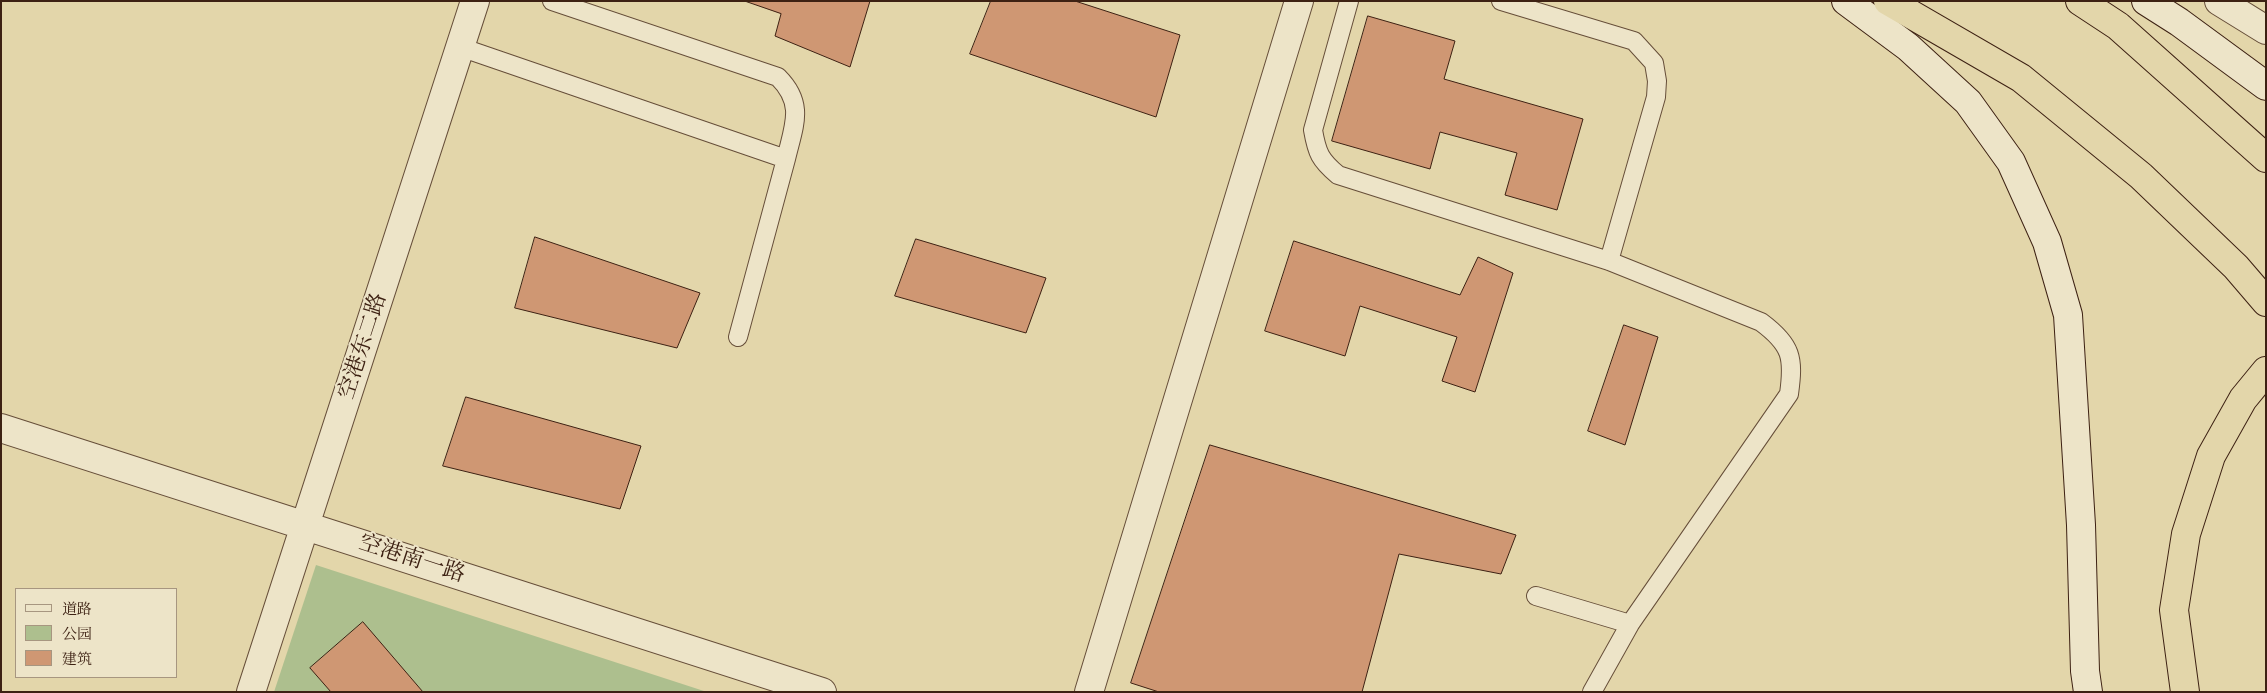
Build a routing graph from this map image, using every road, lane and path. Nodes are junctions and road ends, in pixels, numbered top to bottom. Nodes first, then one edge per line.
1 (474, 1) edge
2 (552, 1) edge
3 (1299, 1) edge
4 (1349, 1) edge
5 (1501, 1) edge
6 (1846, 1) edge
7 (1888, 1) edge
8 (2080, 1) edge
9 (2146, 1) edge
10 (2219, 1) edge
11 (2266, 30) edge
12 (460, 47) junction
13 (2266, 86) edge
14 (2266, 158) edge
15 (786, 159) junction
16 (1609, 261) junction
17 (2266, 302) edge
18 (738, 337) dead end
19 (2266, 371) edge
20 (1, 428) edge
21 (305, 525) junction
22 (1536, 596) dead end
23 (1630, 624) junction
24 (251, 692) edge
25 (822, 692) edge
26 (1089, 692) edge
27 (1592, 692) edge
28 (2088, 692) edge
29 (2185, 692) edge

1 - 12 street, 空港东二路
2 - 15 lane
3 - 26 street
4 - 16 lane
5 - 16 lane
6 - 28 street
7 - 17 highway
8 - 14 highway
9 - 13 street
10 - 11 street
12 - 15 lane
12 - 21 street, 空港东二路
15 - 18 lane
16 - 23 lane
19 - 29 highway
20 - 21 street, 空港南一路
21 - 24 street, 空港东二路
21 - 25 street, 空港南一路
22 - 23 lane
23 - 27 lane

